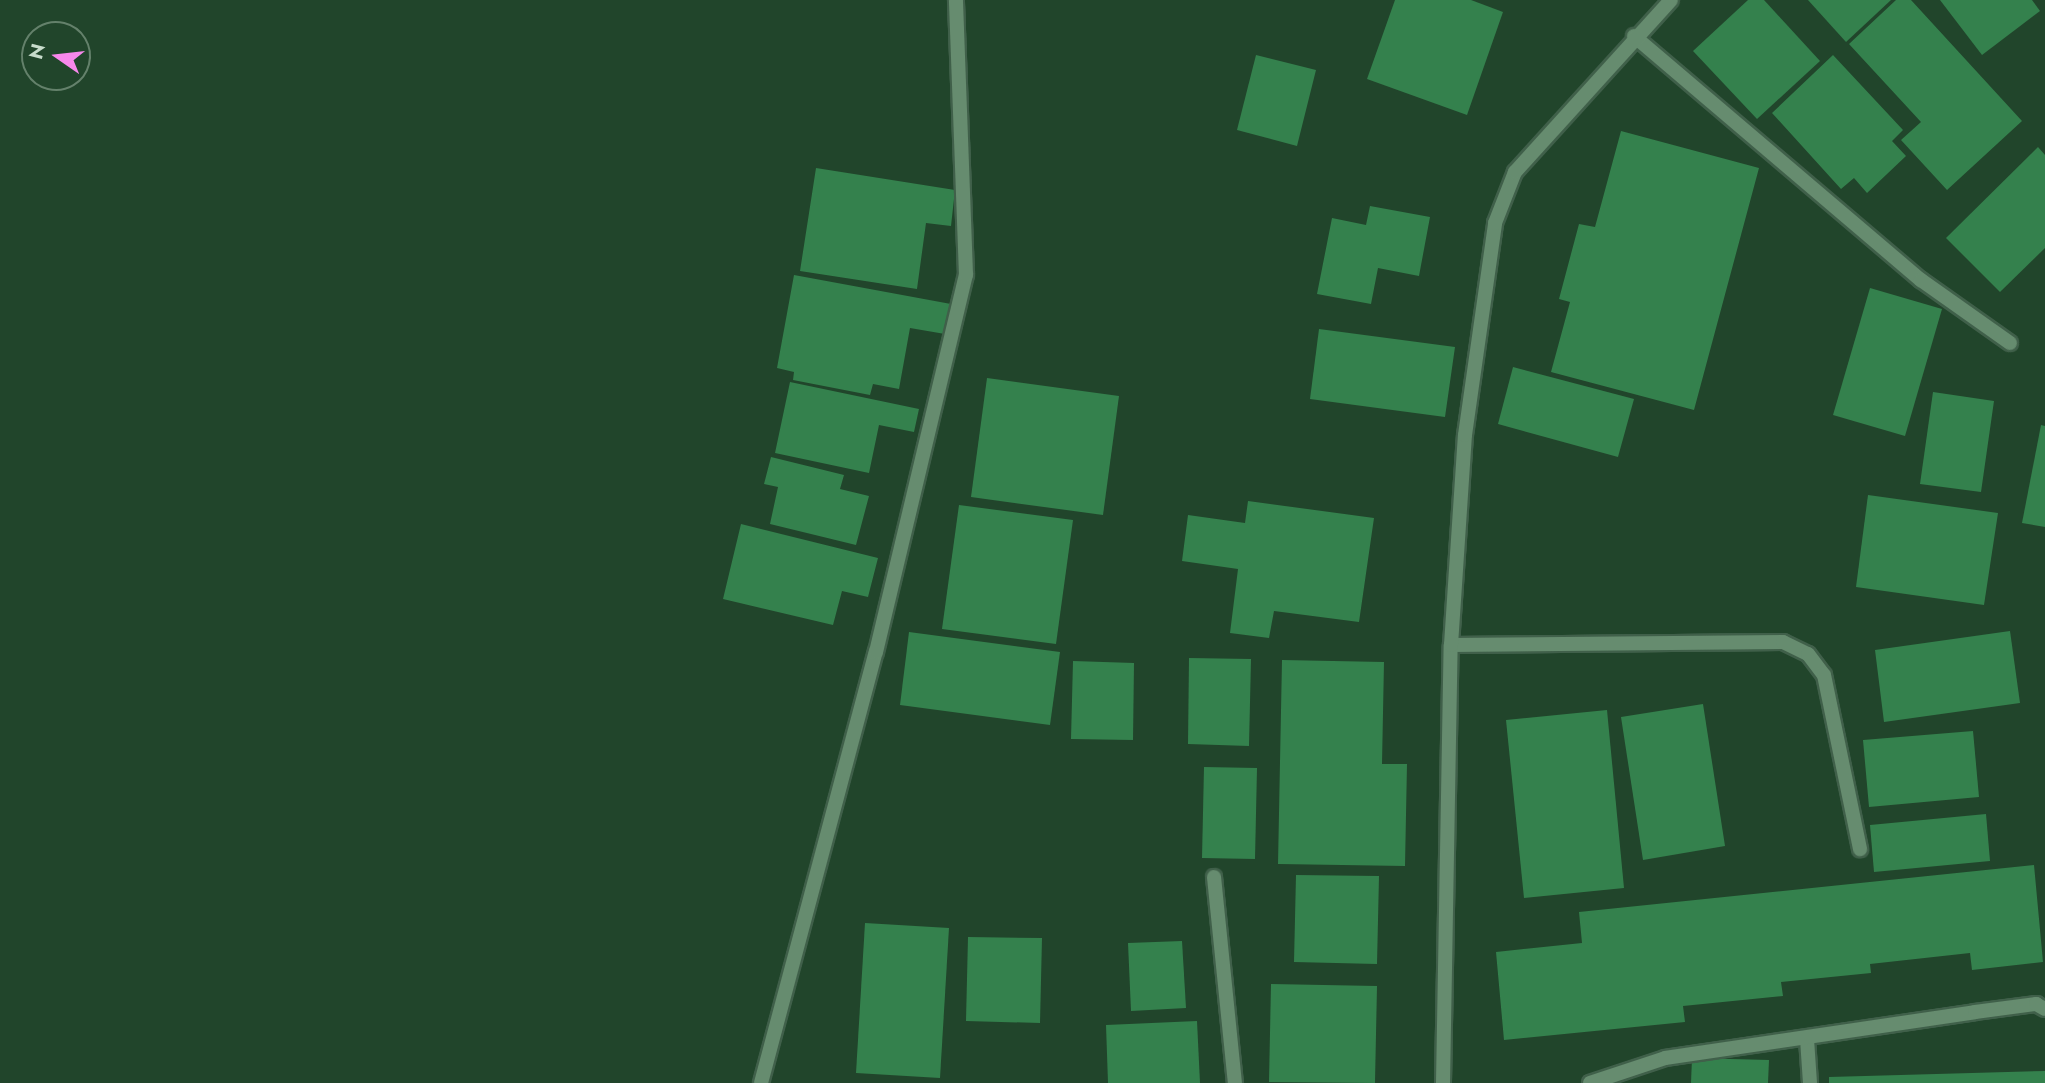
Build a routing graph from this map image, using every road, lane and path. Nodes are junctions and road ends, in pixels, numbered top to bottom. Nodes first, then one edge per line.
1 (956, 0) edge
2 (1671, 0) edge
3 (1634, 36) junction
4 (2010, 343) dead end
5 (1451, 645) junction
6 (1860, 849) dead end
7 (1214, 877) dead end
8 (2045, 1009) edge
9 (1807, 1039) junction
10 (761, 1083) edge
11 (1235, 1083) edge
12 (1443, 1083) edge
13 (1590, 1083) edge
14 (1810, 1083) edge

1 - 10 street
2 - 3 street
3 - 4 street
3 - 5 street
5 - 6 street
5 - 12 street
7 - 11 street
8 - 9 street
9 - 13 street
9 - 14 street

